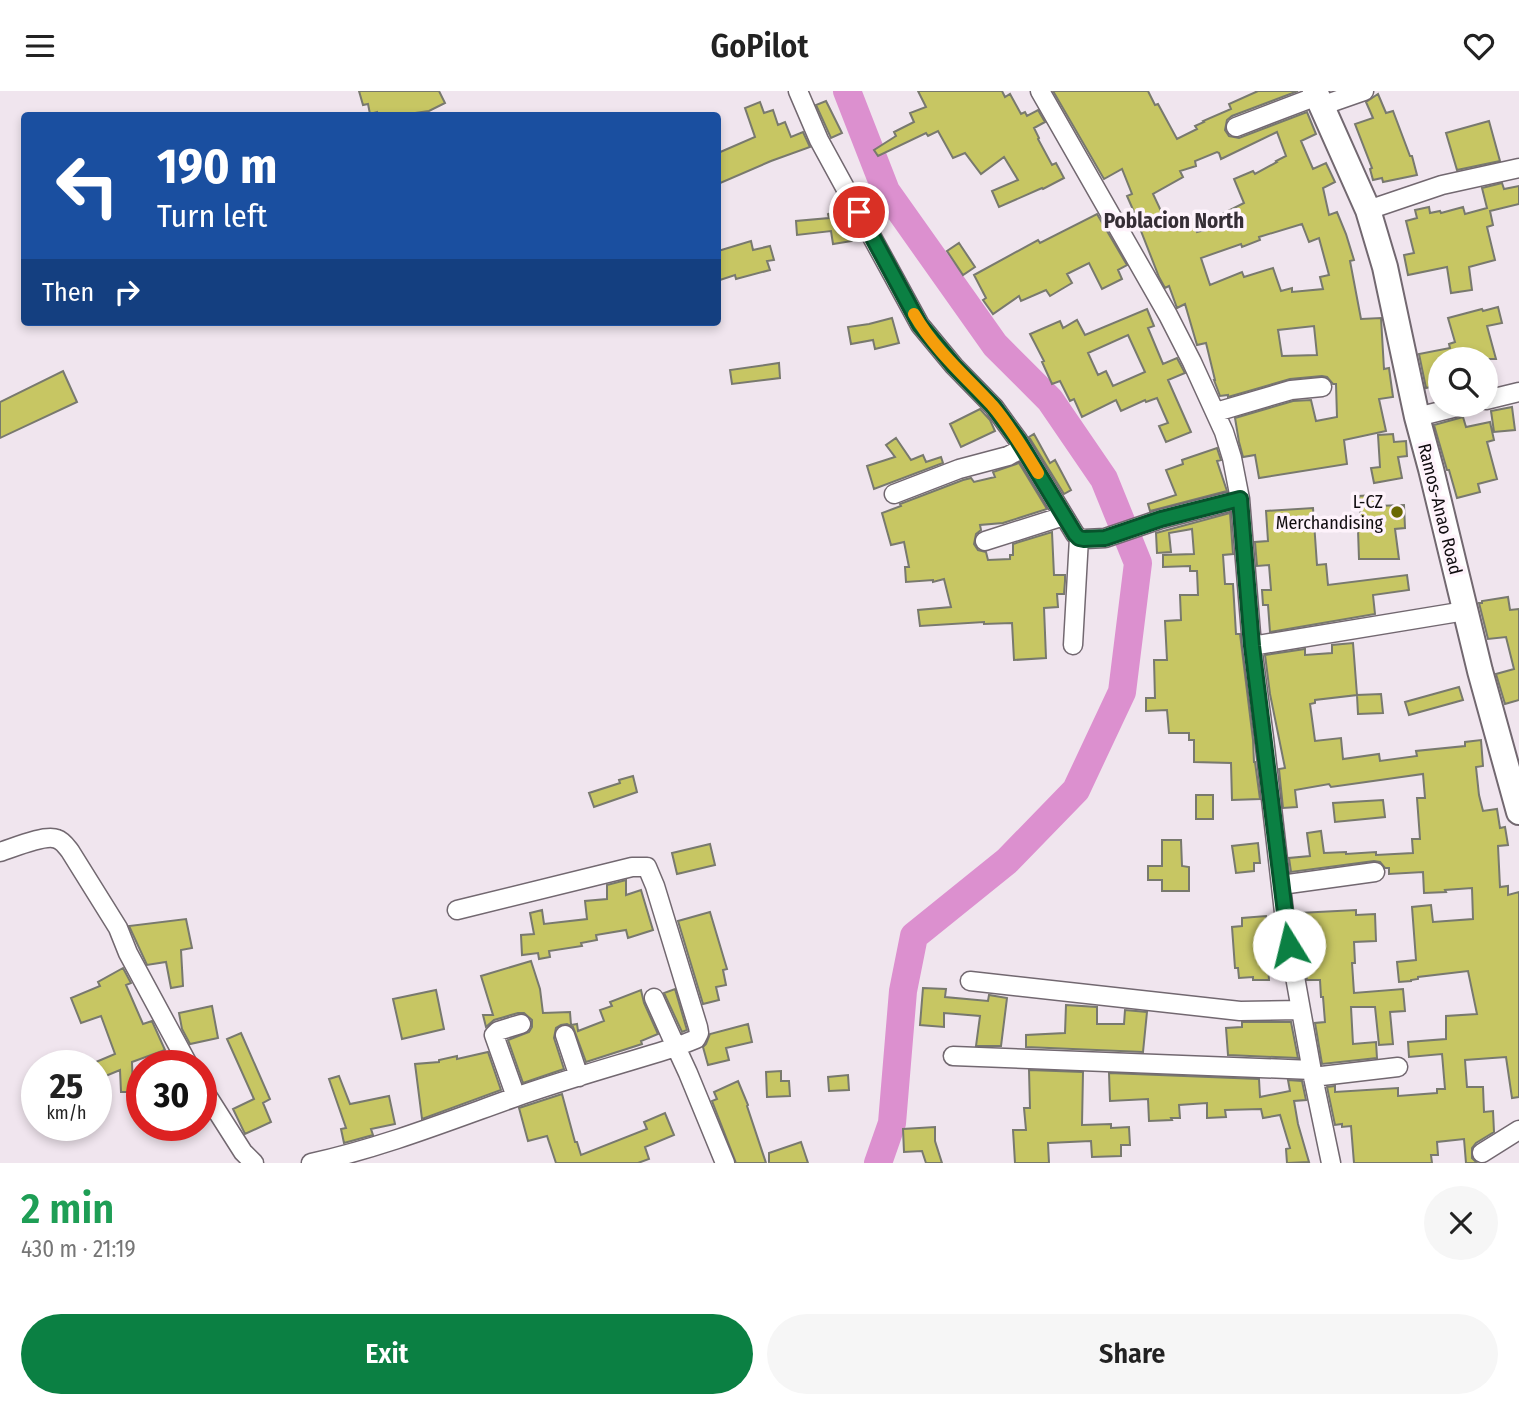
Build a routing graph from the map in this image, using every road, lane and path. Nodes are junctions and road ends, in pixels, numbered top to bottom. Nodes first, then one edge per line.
1 (798, 91) edge
2 (1040, 91) edge
3 (1364, 91) edge
4 (1318, 98) edge
5 (1236, 127) dead end
6 (1519, 168) edge
7 (1368, 210) junction
8 (1322, 387) dead end
9 (1519, 392) edge
10 (1498, 397) edge
11 (1216, 412) junction
12 (1428, 414) edge
13 (1417, 417) junction
14 (1023, 448) junction
15 (894, 494) dead end
16 (1240, 499) junction
17 (1064, 516) junction
18 (1079, 538) junction
19 (985, 541) dead end
20 (1465, 611) junction
21 (1073, 645) dead end
22 (1252, 646) junction
23 (1518, 805) edge
24 (0, 852) edge
25 (1375, 872) dead end
26 (1281, 885) junction
27 (457, 910) dead end
28 (970, 981) dead end
29 (654, 998) dead end
30 (1301, 1010) junction
31 (521, 1024) dead end
32 (565, 1035) dead end
33 (676, 1047) junction
34 (180, 1050) edge
35 (953, 1056) dead end
36 (1398, 1067) dead end
37 (1313, 1074) junction
38 (579, 1077) junction
39 (516, 1097) junction
40 (217, 1111) edge
41 (1519, 1130) edge
42 (1482, 1153) dead end
43 (254, 1163) edge
44 (310, 1163) edge
45 (724, 1163) edge
46 (1331, 1163) edge

1 - 14 street
2 - 11 street
3 - 4 street
4 - 5 street
4 - 7 main road, Ramos-Anao Road
6 - 7 street
7 - 13 main road, Ramos-Anao Road
8 - 11 street
9 - 10 street
11 - 16 street
12 - 13 street
13 - 20 main road, Ramos-Anao Road
14 - 15 street
14 - 17 street
16 - 18 street
16 - 22 street
17 - 18 street
17 - 19 street
18 - 21 street
20 - 22 street
20 - 23 main road, Ramos-Anao Road
22 - 26 street
24 - 34 street
25 - 26 street
26 - 30 street
27 - 33 street
28 - 30 street
29 - 33 street
30 - 37 street
31 - 39 street
32 - 38 street
33 - 38 street
33 - 45 street
35 - 37 street
36 - 37 street
37 - 46 street
38 - 39 street
39 - 44 street
40 - 43 street
41 - 42 street

